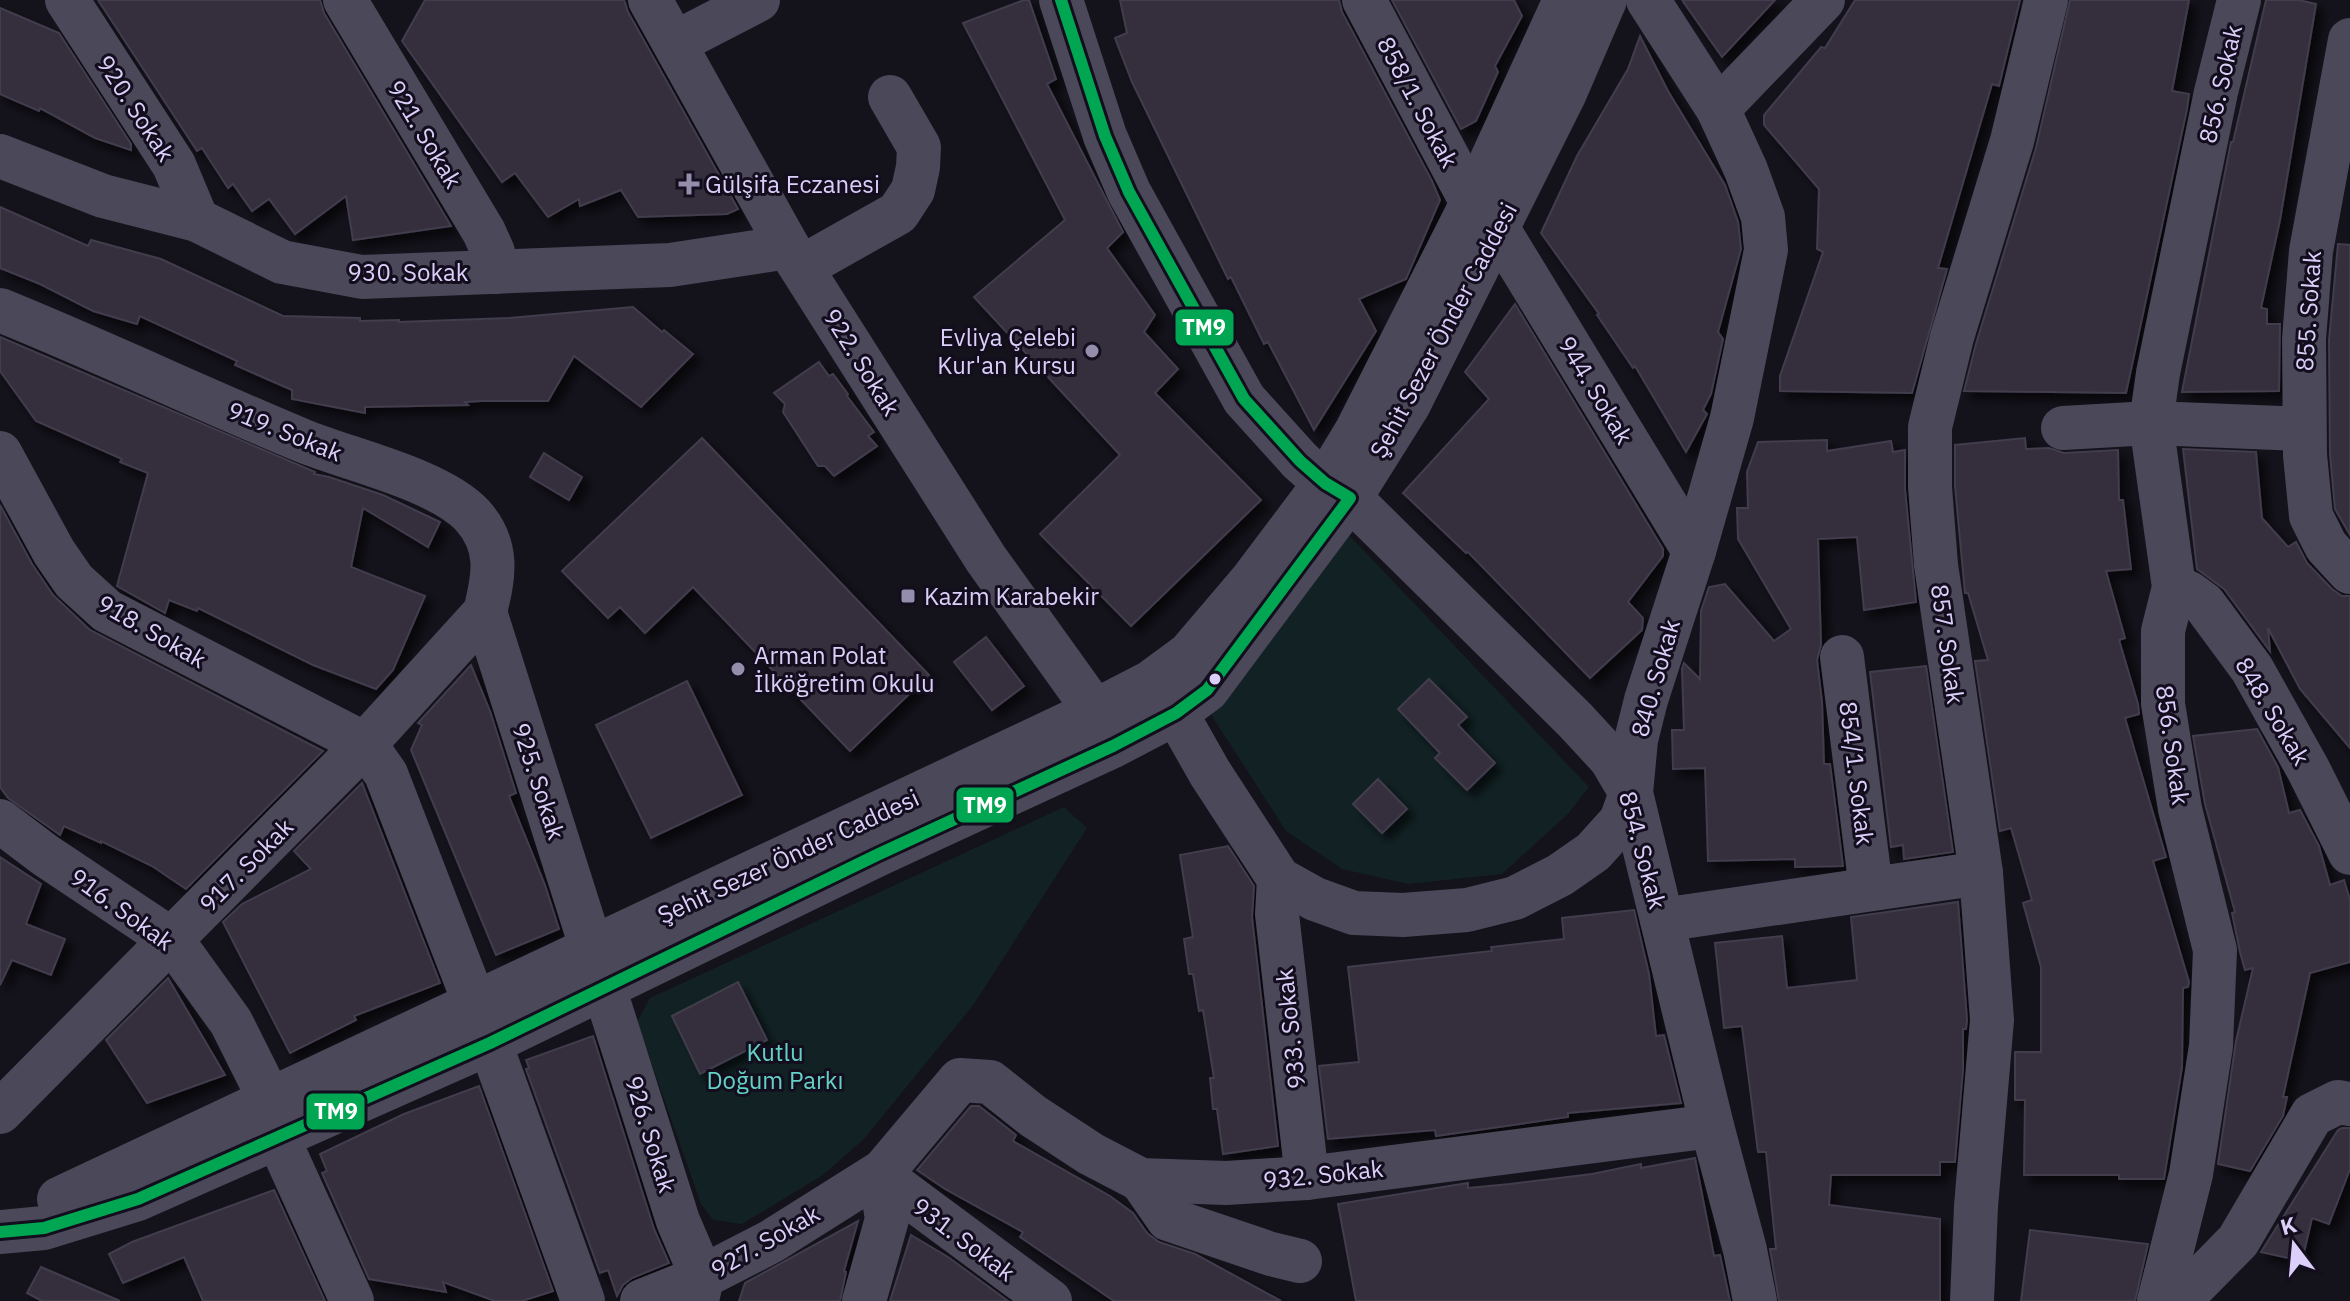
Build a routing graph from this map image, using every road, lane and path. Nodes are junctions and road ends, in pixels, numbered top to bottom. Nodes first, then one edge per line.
1 (67, 0) edge
2 (650, 0) edge
3 (758, 0) edge
4 (1061, 0) edge
5 (1364, 0) edge
6 (1565, 0) edge
7 (1605, 0) edge
8 (1648, 0) edge
9 (1823, 0) edge
10 (2046, 0) edge
11 (2239, 0) edge
12 (364, 11) edge
13 (2350, 40) edge
14 (675, 43) junction
15 (890, 97) dead end
16 (1718, 109) junction
17 (0, 156) edge
18 (1485, 216) junction
19 (197, 220) junction
20 (795, 257) junction
21 (495, 272) junction
22 (0, 310) edge
23 (2151, 423) junction
24 (2063, 428) dead end
25 (2304, 429) junction
26 (0, 453) edge
27 (1338, 491) junction
28 (1694, 551) junction
29 (2350, 572) edge
30 (2174, 587) junction
31 (485, 612) junction
32 (1842, 657) dead end
33 (1176, 713) junction
34 (1105, 728) junction
35 (365, 744) junction
36 (1631, 793) junction
37 (0, 821) edge
38 (2350, 853) edge
39 (1981, 873) junction
40 (1279, 879) junction
41 (1871, 889) junction
42 (1662, 920) junction
43 (172, 940) junction
44 (599, 969) junction
45 (474, 1004) junction
46 (490, 1043) junction
47 (960, 1080) joint
48 (2350, 1104) edge
49 (0, 1112) edge
50 (274, 1118) junction
51 (1712, 1126) junction
52 (882, 1173) junction
53 (1307, 1178) junction
54 (1141, 1180) junction
55 (0, 1231) edge
56 (1300, 1261) dead end
57 (700, 1289) edge
58 (352, 1301) edge
59 (583, 1301) edge
60 (642, 1301) edge
61 (864, 1301) edge
62 (1050, 1301) edge
63 (1755, 1301) edge
64 (1972, 1301) edge
65 (2159, 1301) edge
66 (2179, 1301) edge

1 - 19 street, 920. Sokak
2 - 14 street, 922. Sokak
3 - 14 street
4 - 27 street, 854. Sokak
5 - 18 street, 858/1. Sokak
6 - 18 street, Şehit Sezer Önder Caddesi
7 - 18 street, Şehit Sezer Önder Caddesi
8 - 16 street, 840. Sokak
9 - 16 street
10 - 39 street, 857. Sokak
11 - 23 street, 856. Sokak
12 - 21 street, 921. Sokak
13 - 25 street, 855. Sokak
14 - 20 street, 922. Sokak
15 - 20 street
16 - 28 street, 840. Sokak
17 - 19 street, 930. Sokak
18 - 27 street, Şehit Sezer Önder Caddesi
18 - 28 street, 944. Sokak
19 - 21 street, 930. Sokak
20 - 21 street, 930. Sokak
20 - 34 street, 922. Sokak
22 - 31 street, 919. Sokak
23 - 24 street
23 - 25 street
23 - 30 street, 856. Sokak
25 - 29 street, 855. Sokak
26 - 35 street, 918. Sokak
27 - 33 street, Şehit Sezer Önder Caddesi
27 - 34 street, Şehit Sezer Önder Caddesi
27 - 36 street, 854. Sokak
28 - 36 street, 840. Sokak
30 - 38 street, 848. Sokak
30 - 65 street, 856. Sokak
31 - 35 street, 917. Sokak
31 - 44 street, 925. Sokak
32 - 41 street, 854/1. Sokak
33 - 34 street, Şehit Sezer Önder Caddesi
33 - 40 street, 840. Sokak
34 - 44 street, Şehit Sezer Önder Caddesi
35 - 43 street, 917. Sokak
35 - 45 street
36 - 40 street, 840. Sokak
36 - 42 street, 854. Sokak
37 - 43 street, 916. Sokak
39 - 41 street
39 - 64 street, 857. Sokak
40 - 53 street, 933. Sokak
41 - 42 street
42 - 51 street, 854. Sokak
43 - 49 street, 917. Sokak
43 - 50 street, 916. Sokak
44 - 45 street, Şehit Sezer Önder Caddesi
44 - 46 street, Şehit Sezer Önder Caddesi
44 - 57 street, 926. Sokak
45 - 46 street
45 - 50 street, Şehit Sezer Önder Caddesi
46 - 50 street, Şehit Sezer Önder Caddesi
46 - 59 street
47 - 52 street, 927. Sokak
47 - 54 street, 932. Sokak
48 - 66 street
50 - 55 street, Şehit Sezer Önder Caddesi
50 - 58 street
51 - 53 street, 932. Sokak
51 - 63 street, 854. Sokak
52 - 57 street, 927. Sokak
52 - 61 street
52 - 62 street, 931. Sokak
53 - 54 street, 932. Sokak
54 - 56 street
57 - 60 street, 927. Sokak

